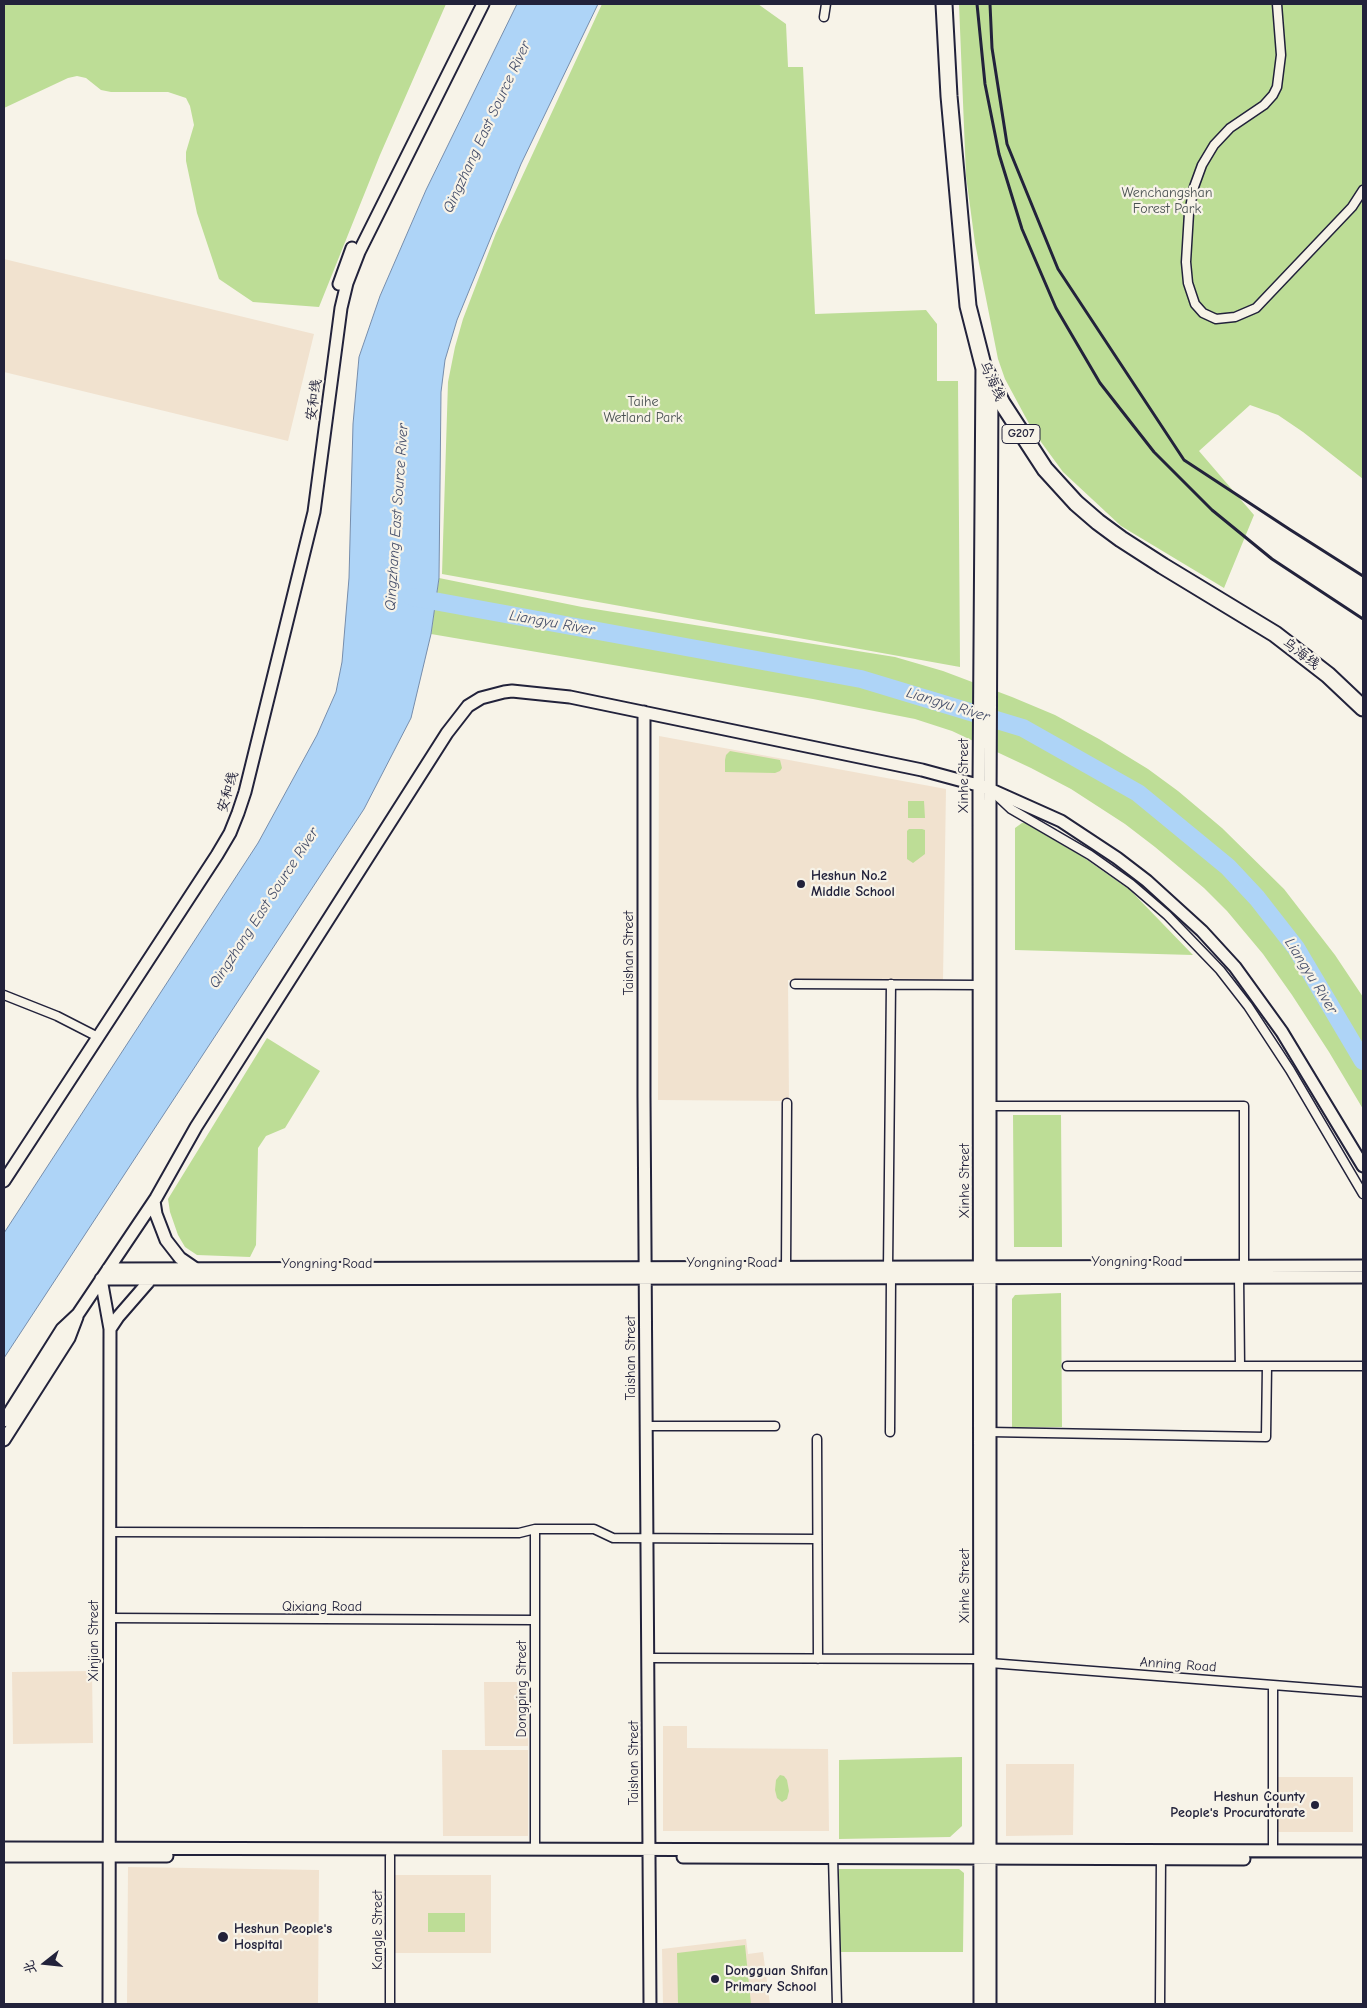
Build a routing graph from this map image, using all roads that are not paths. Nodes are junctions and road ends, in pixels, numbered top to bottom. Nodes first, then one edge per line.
1 (474, 4) edge
2 (483, 4) edge
3 (826, 4) edge
4 (944, 4) edge
5 (1277, 4) edge
6 (824, 17) dead end
7 (1363, 190) edge
8 (335, 353) junction
9 (982, 358) junction
10 (992, 386) junction
11 (985, 680) junction
12 (1363, 708) edge
13 (644, 712) junction
14 (984, 787) junction
15 (795, 984) dead end
16 (891, 984) junction
17 (980, 985) junction
18 (4, 995) edge
19 (98, 1037) junction
20 (787, 1103) dead end
21 (990, 1106) junction
22 (1363, 1166) edge
23 (4, 1181) edge
24 (1363, 1194) edge
25 (154, 1201) junction
26 (1363, 1266) edge
27 (786, 1268) junction
28 (196, 1269) junction
29 (890, 1272) junction
30 (985, 1272) junction
31 (1242, 1272) junction
32 (645, 1273) junction
33 (105, 1274) junction
34 (1363, 1276) edge
35 (151, 1279) junction
36 (78, 1314) junction
37 (110, 1329) junction
38 (1067, 1366) dead end
39 (1240, 1366) junction
40 (1267, 1366) junction
41 (1363, 1366) edge
42 (4, 1420) edge
43 (647, 1426) junction
44 (775, 1426) dead end
45 (890, 1432) dead end
46 (990, 1432) junction
47 (817, 1439) dead end
48 (4, 1440) edge
49 (535, 1529) junction
50 (109, 1532) junction
51 (648, 1538) junction
52 (817, 1539) junction
53 (109, 1618) junction
54 (535, 1620) junction
55 (648, 1658) junction
56 (818, 1660) junction
57 (985, 1661) junction
58 (1273, 1685) junction
59 (1363, 1692) edge
60 (4, 1848) edge
61 (535, 1849) junction
62 (1273, 1851) junction
63 (1363, 1851) edge
64 (109, 1852) junction
65 (650, 1853) junction
66 (985, 1854) junction
67 (4, 1856) edge
68 (390, 1856) junction
69 (833, 1857) junction
70 (1161, 1858) junction
71 (1363, 1859) edge
72 (109, 2004) edge
73 (390, 2004) edge
74 (650, 2004) edge
75 (837, 2004) edge
76 (980, 2004) edge
77 (990, 2004) edge
78 (1160, 2004) edge

1 - 8 main road, 安和线
2 - 8 main road, 安和线
3 - 6 street
4 - 9 highway, 乌海线 / G207
5 - 7 street
8 - 19 main road, 安和线
9 - 10 highway, 乌海线 / G207
9 - 11 main road, Xinhe Street
10 - 11 main road, Xinhe Street
10 - 12 highway, 乌海线 / G207
11 - 14 main road, Xinhe Street
13 - 14 main road
13 - 25 main road
13 - 32 main road, Taishan Street
14 - 17 main road, Xinhe Street
14 - 21 main road, Xinhe Street
14 - 22 main road
14 - 24 street
15 - 16 street
16 - 17 street
16 - 29 street
17 - 30 main road, Xinhe Street
18 - 19 street
19 - 23 main road, 安和线
20 - 27 street
21 - 30 main road, Xinhe Street
21 - 31 street
25 - 28 main road
25 - 33 main road
26 - 31 main road, Yongning Road
27 - 29 main road, Yongning Road
27 - 32 main road, Yongning Road
28 - 32 main road, Yongning Road
28 - 33 main road, Yongning Road
29 - 30 main road, Yongning Road
29 - 32 main road, Yongning Road
29 - 45 street
30 - 31 main road, Yongning Road
30 - 46 main road, Xinhe Street
30 - 57 main road, Xinhe Street
31 - 34 main road, Yongning Road
31 - 39 street
32 - 35 main road, Yongning Road
32 - 43 main road, Taishan Street
33 - 35 main road, Yongning Road
33 - 36 main road
33 - 37 main road, Xinjian Street
35 - 37 main road
36 - 42 main road
36 - 48 main road
37 - 50 main road, Xinjian Street
38 - 39 street
39 - 40 street
40 - 41 street
40 - 46 street
43 - 44 street
43 - 51 main road, Taishan Street
46 - 57 main road, Xinhe Street
47 - 52 street
49 - 50 street
49 - 51 street
49 - 54 street, Dongping Street
50 - 53 main road, Xinjian Street
51 - 52 street
51 - 55 main road, Taishan Street
52 - 56 street
53 - 54 street, Qixiang Road
53 - 64 main road, Xinjian Street
54 - 61 street, Dongping Street
55 - 56 street, Anning Road
55 - 65 main road, Taishan Street
56 - 57 street, Anning Road
57 - 58 street, Anning Road
57 - 66 main road, Xinhe Street
58 - 59 street, Anning Road
58 - 62 street
60 - 64 main road
61 - 64 main road
61 - 65 main road
62 - 63 main road
62 - 66 main road
64 - 67 main road
64 - 68 main road
64 - 72 main road, Xinjian Street
65 - 66 main road
65 - 68 main road
65 - 69 main road
65 - 74 main road, Taishan Street
66 - 69 main road
66 - 70 main road
66 - 76 main road, Xinhe Street
66 - 77 main road, Xinhe Street
68 - 73 street, Kangle Street
69 - 75 street
70 - 71 main road
70 - 78 street

